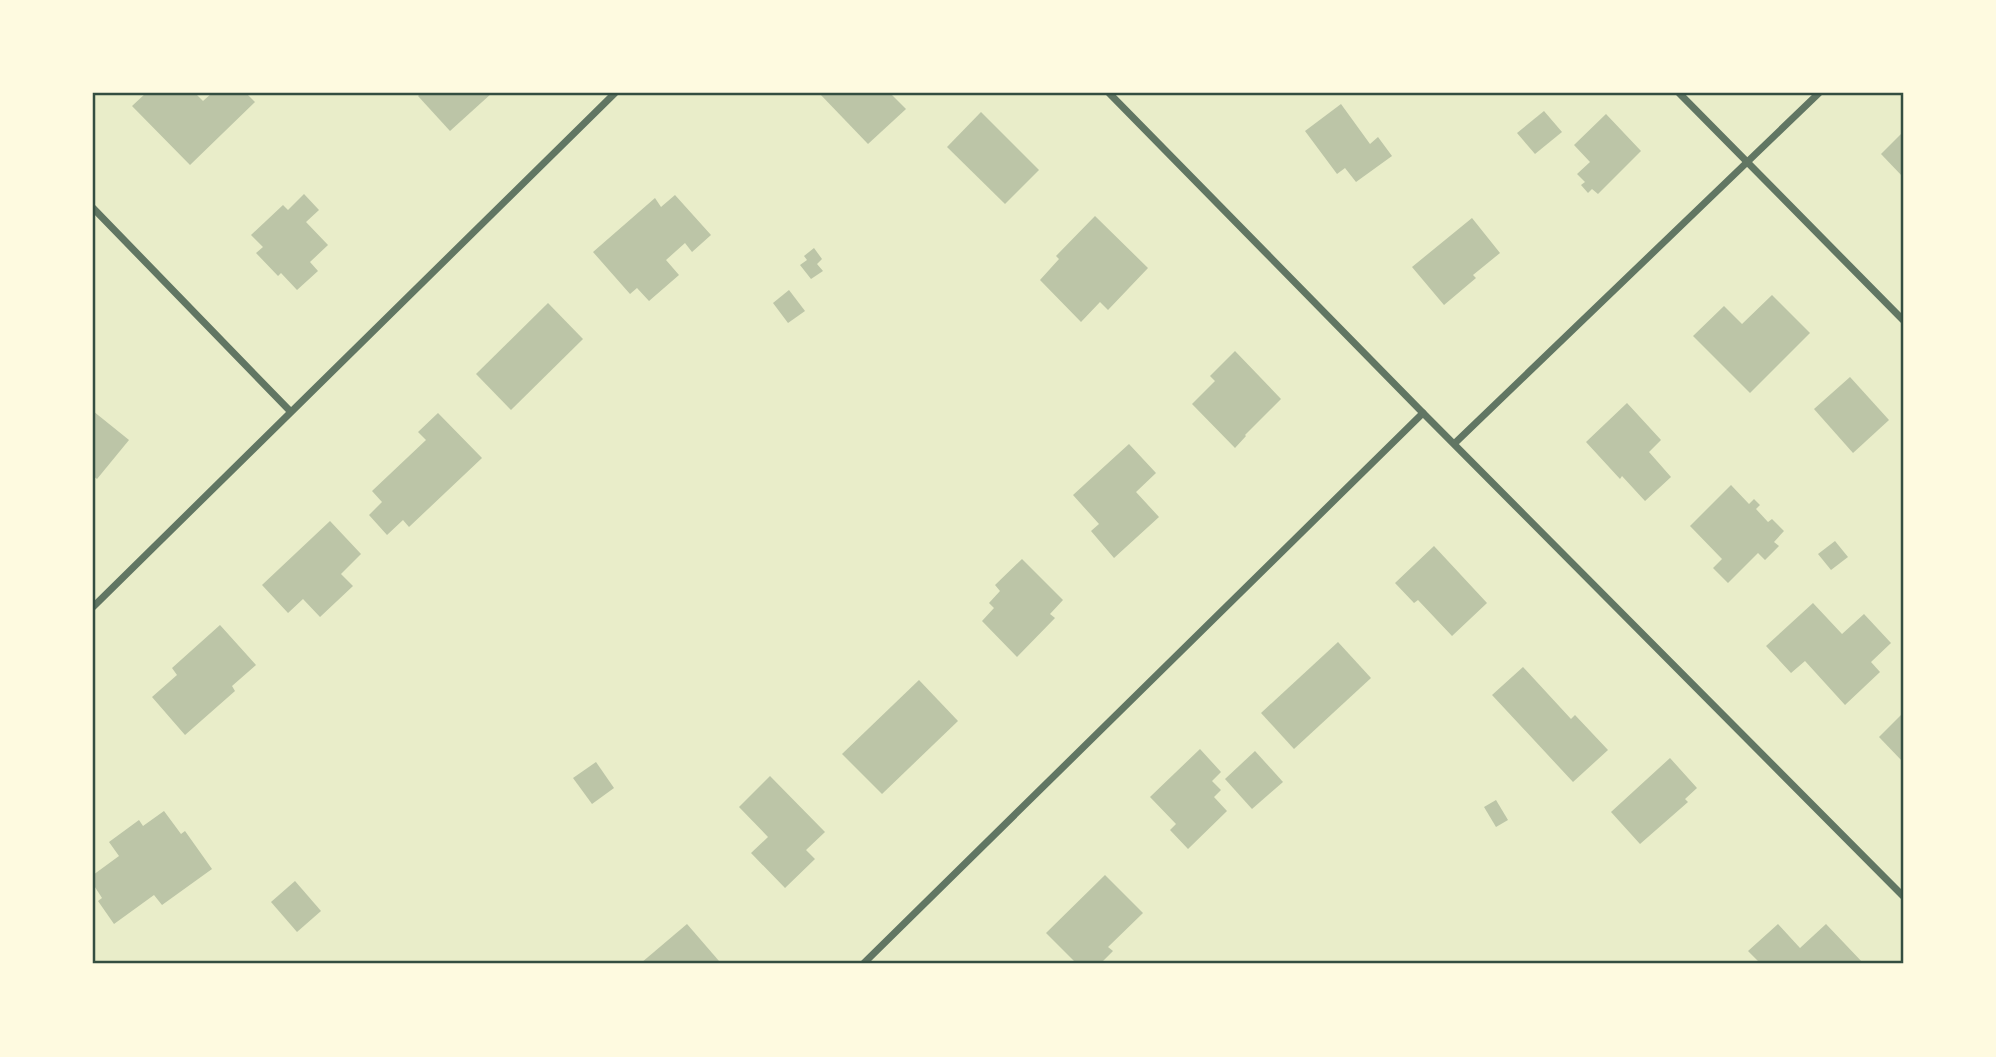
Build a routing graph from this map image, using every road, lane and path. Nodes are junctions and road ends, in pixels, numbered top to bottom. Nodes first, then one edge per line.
1 (615, 93) edge
2 (1109, 93) edge
3 (1679, 93) edge
4 (1819, 93) edge
5 (1747, 163) junction
6 (93, 208) edge
7 (1903, 320) edge
8 (290, 411) junction
9 (1423, 413) junction
10 (1455, 443) junction
11 (93, 607) edge
12 (1903, 896) edge
13 (863, 964) edge

1 - 8 street
2 - 9 street
3 - 5 street
4 - 5 street
5 - 7 street
5 - 10 street
6 - 8 street
8 - 11 street
9 - 10 street
9 - 13 street
10 - 12 street

